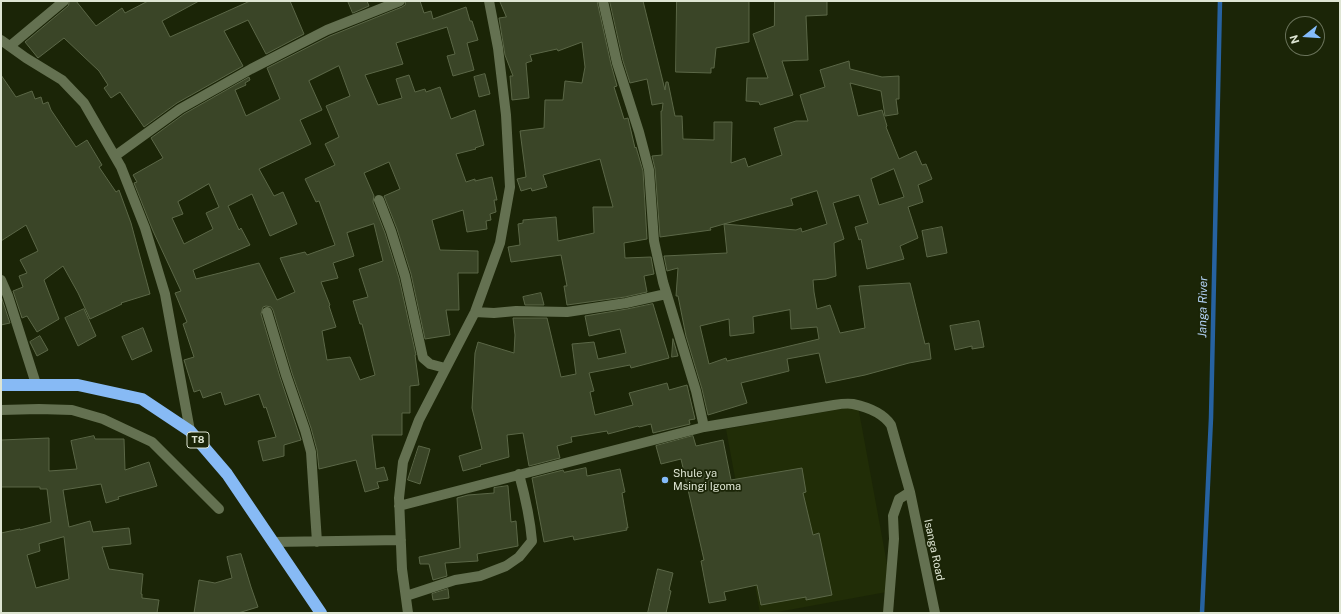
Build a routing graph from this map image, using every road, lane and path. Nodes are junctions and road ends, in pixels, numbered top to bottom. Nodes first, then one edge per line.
1 (64, 1) edge
2 (400, 1) edge
3 (489, 1) edge
4 (604, 1) edge
5 (1, 40) edge
6 (10, 46) junction
7 (115, 156) junction
8 (379, 200) dead end
9 (1, 280) edge
10 (666, 294) junction
11 (267, 312) dead end
12 (475, 312) junction
13 (445, 368) junction
14 (36, 384) junction
15 (1, 385) edge
16 (1, 410) edge
17 (704, 427) junction
18 (190, 431) junction
19 (519, 474) junction
20 (910, 492) junction
21 (399, 506) junction
22 (219, 509) dead end
23 (400, 540) junction
24 (273, 542) junction
25 (318, 542) junction
26 (406, 596) junction
27 (321, 613) edge
28 (408, 613) edge
29 (888, 613) edge
30 (935, 613) edge

1 - 6 street
2 - 7 street
3 - 12 street
4 - 10 street
5 - 6 street
6 - 7 street
7 - 18 street
8 - 13 street
9 - 14 street
10 - 12 street
10 - 17 street
11 - 25 street
12 - 13 street
13 - 21 street
14 - 15 highway, T8
14 - 18 highway, T8
16 - 22 street
17 - 19 street, Isanga Road
17 - 20 street, Isanga Road
18 - 24 highway, T8
19 - 21 street, Isanga Road
19 - 26 street
20 - 29 street
20 - 30 street, Isanga Road
21 - 23 street
23 - 25 street
23 - 26 street
24 - 25 street
24 - 27 highway, T8
26 - 28 street

